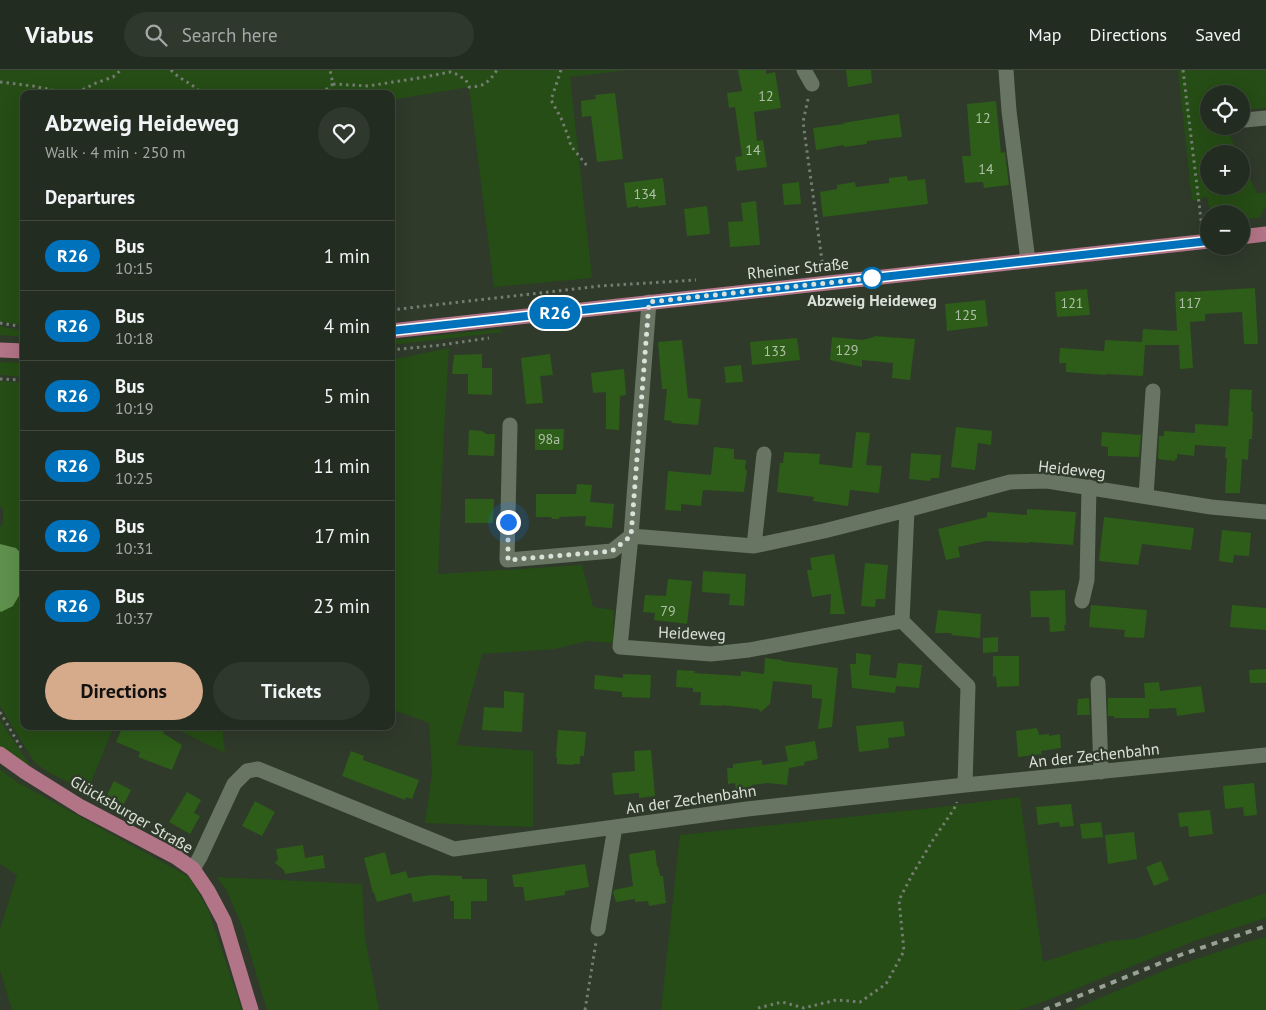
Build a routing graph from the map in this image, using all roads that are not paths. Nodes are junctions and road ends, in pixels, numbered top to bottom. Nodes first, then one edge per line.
1 (804, 70) edge
2 (1006, 70) edge
3 (812, 84) road end
4 (1266, 118) edge
5 (1250, 120) edge
6 (1266, 234) edge
7 (1250, 236) edge
8 (1200, 242) edge
9 (1028, 261) junction
10 (649, 302) junction
11 (395, 331) edge
12 (0, 350) edge
13 (20, 351) edge
14 (1153, 391) dead end
15 (510, 425) dead end
16 (764, 454) dead end
17 (1089, 487) junction
18 (1146, 496) junction
19 (907, 510) junction
20 (1266, 512) edge
21 (631, 536) junction
22 (754, 546) junction
23 (1082, 601) dead end
24 (902, 621) junction
25 (1098, 683) dead end
26 (0, 754) edge
27 (1266, 755) edge
28 (1101, 772) junction
29 (965, 785) junction
30 (614, 827) junction
31 (193, 869) junction
32 (598, 929) road end
33 (251, 1010) edge

1 - 3 street
2 - 9 street
4 - 5 street
6 - 7 main road
8 - 9 main road, Rheiner Straße
9 - 10 main road, Rheiner Straße
10 - 11 main road, Rheiner Straße
10 - 21 street, Heideweg
12 - 13 main road
14 - 18 street
15 - 21 street
16 - 22 street
17 - 18 street, Heideweg
17 - 19 street, Heideweg
17 - 23 street
18 - 20 street, Heideweg
19 - 22 street, Heideweg
19 - 24 street
21 - 22 street, Heideweg
21 - 24 street, Heideweg
24 - 29 street
25 - 28 street
26 - 31 main road, Glücksburger Straße
27 - 28 street, An der Zechenbahn
28 - 29 street, An der Zechenbahn
29 - 30 street, An der Zechenbahn
30 - 31 street, An der Zechenbahn
30 - 32 street
31 - 33 main road, Glücksburger Straße

